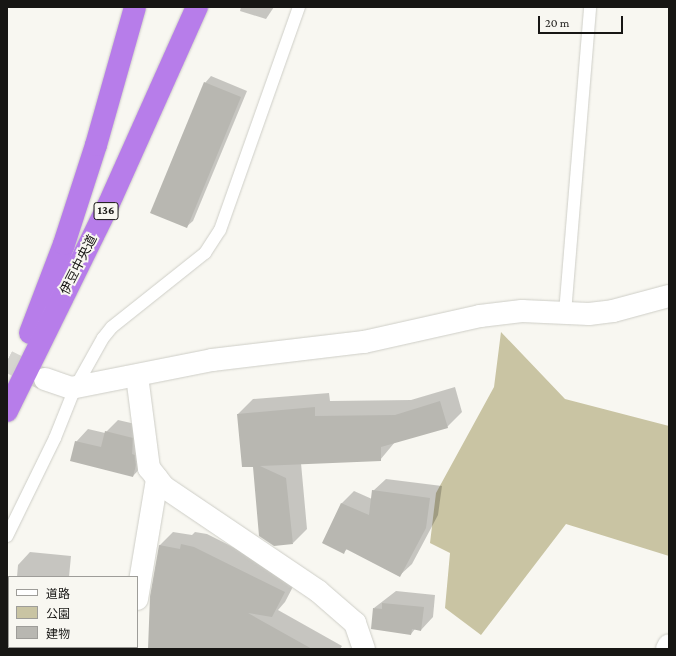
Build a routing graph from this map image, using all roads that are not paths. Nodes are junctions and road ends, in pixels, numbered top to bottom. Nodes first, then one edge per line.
1 (135, 7) edge
2 (197, 7) edge
3 (299, 7) edge
4 (590, 7) edge
5 (669, 296) edge
6 (566, 313) junction
7 (137, 376) junction
8 (7, 379) edge
9 (44, 380) tunnel mouth
10 (75, 388) junction
11 (7, 411) edge
12 (157, 479) junction
13 (7, 536) edge
14 (138, 592) edge
15 (669, 645) edge
16 (364, 649) edge
17 (667, 649) edge

1 - 8 highway, 伊豆中央道 / 136
2 - 11 highway, 伊豆中央道 / 136
3 - 10 lane
4 - 6 lane
5 - 6 street
6 - 7 street
7 - 10 street
7 - 12 street
9 - 10 street
10 - 13 lane
12 - 14 street
12 - 16 street
15 - 17 street

